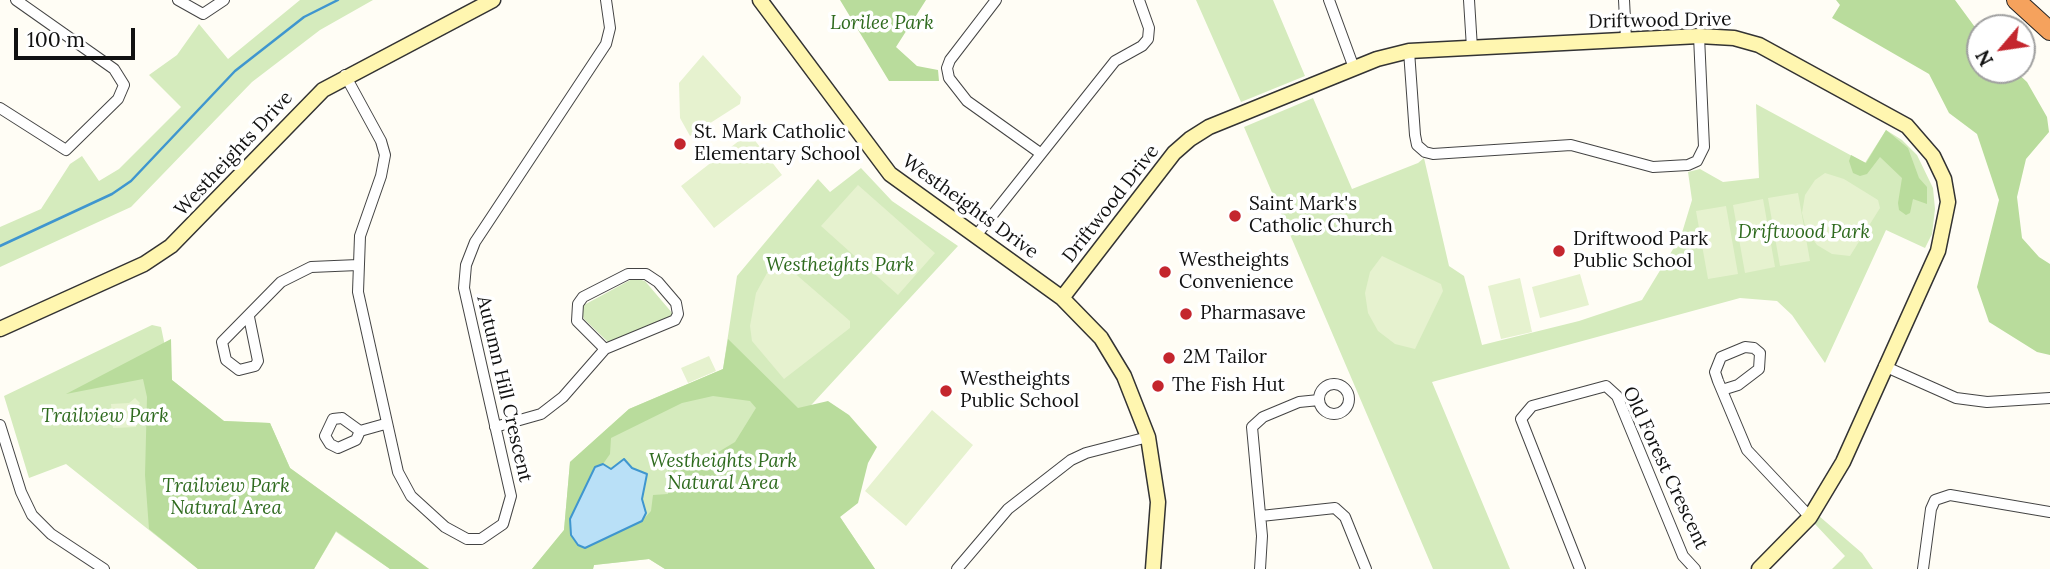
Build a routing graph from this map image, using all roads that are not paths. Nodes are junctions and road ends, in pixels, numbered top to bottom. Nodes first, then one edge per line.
1 (16, 0) edge
2 (178, 0) edge
3 (224, 0) edge
4 (493, 0) edge
5 (606, 0) edge
6 (760, 0) edge
7 (996, 0) edge
8 (1139, 0) edge
9 (1329, 0) edge
10 (1469, 0) edge
11 (1624, 0) edge
12 (2015, 0) edge
13 (2050, 31) edge
14 (1699, 36) junction
15 (1626, 39) junction
16 (1472, 48) junction
17 (1409, 51) junction
18 (1354, 68) junction
19 (345, 75) junction
20 (0, 108) edge
21 (1040, 153) junction
22 (975, 237) junction
23 (358, 265) junction
24 (1062, 298) junction
25 (249, 317) junction
26 (0, 329) edge
27 (605, 349) junction
28 (1884, 366) junction
29 (1722, 390) junction
30 (2050, 398) edge
31 (1320, 400) dead end
32 (385, 424) junction
33 (0, 425) edge
34 (495, 427) junction
35 (360, 431) dead end
36 (1148, 437) junction
37 (4, 451) edge
38 (2050, 512) edge
39 (1261, 516) junction
40 (1810, 517) junction
41 (104, 569) edge
42 (957, 569) edge
43 (1153, 569) edge
44 (1260, 569) edge
45 (1366, 569) edge
46 (1580, 569) edge
47 (1695, 569) edge
48 (1759, 569) edge
49 (1923, 569) edge

1 - 20 street
2 - 3 street
4 - 19 street, Westheights Drive
5 - 34 street, Autumn Hill Crescent
6 - 22 street, Westheights Drive
7 - 21 street
8 - 21 street
9 - 18 street
10 - 16 street
11 - 15 street
12 - 13 highway
14 - 15 street, Driftwood Drive
14 - 17 street
14 - 28 street, Driftwood Drive
15 - 16 street, Driftwood Drive
16 - 17 street, Driftwood Drive
17 - 18 street, Driftwood Drive
18 - 24 street, Driftwood Drive
19 - 23 street, Autumn Hill Crescent
19 - 26 street, Westheights Drive
21 - 22 street
22 - 24 street, Westheights Drive
23 - 25 street
23 - 32 street, Autumn Hill Crescent
24 - 36 street, Westheights Drive
25 - 25 street
27 - 27 street
27 - 34 street
28 - 30 street
28 - 40 street, Driftwood Drive
29 - 29 street
29 - 40 street
31 - 39 street
32 - 34 street, Autumn Hill Crescent
32 - 35 street
33 - 37 street
36 - 42 street
36 - 43 street, Westheights Drive
37 - 41 street
38 - 49 street
39 - 44 street
39 - 45 street
40 - 48 street, Driftwood Drive
46 - 47 street, Old Forest Crescent

